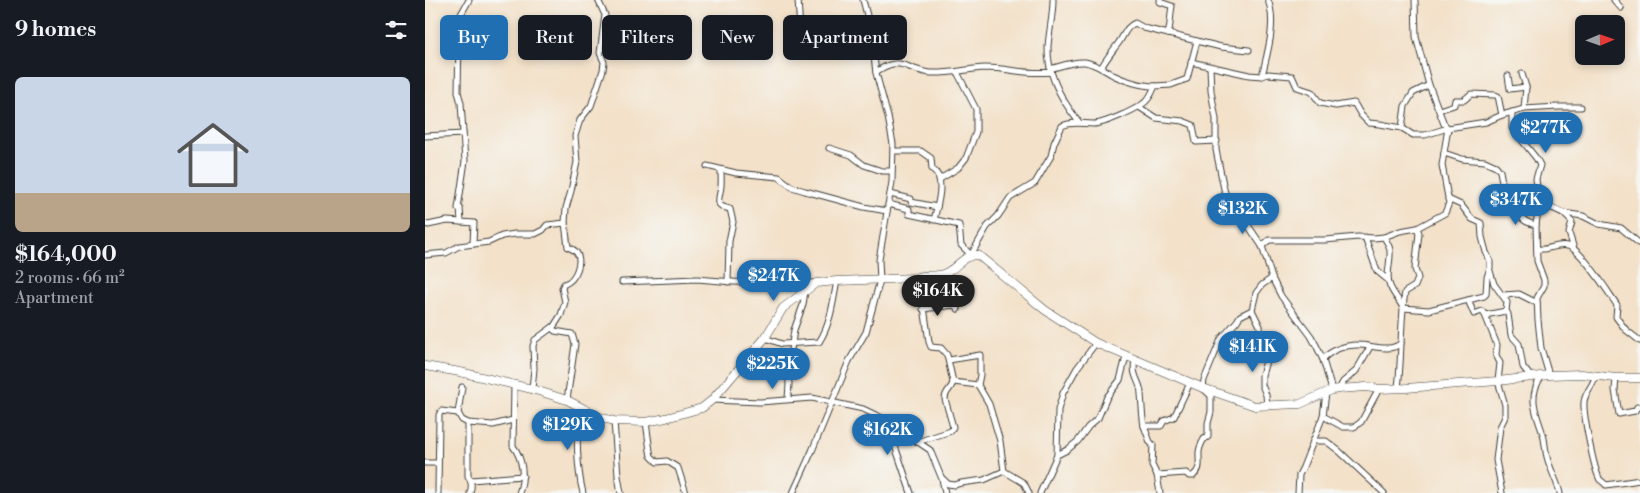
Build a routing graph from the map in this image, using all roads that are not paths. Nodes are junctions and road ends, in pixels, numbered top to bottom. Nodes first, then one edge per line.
1 (469, 0) edge
2 (598, 0) edge
3 (798, 0) edge
4 (863, 0) edge
5 (1053, 0) edge
6 (1161, 0) edge
7 (1269, 0) edge
8 (1415, 0) edge
9 (1614, 0) edge
10 (1621, 8) dead end
11 (799, 15) edge
12 (1168, 34) junction
13 (1197, 41) junction
14 (1249, 50) dead end
15 (1191, 62) junction
16 (1210, 67) junction
17 (1101, 68) junction
18 (1050, 70) junction
19 (876, 72) junction
20 (957, 72) junction
21 (1523, 74) dead end
22 (1262, 76) junction
23 (1508, 76) dead end
24 (1429, 85) junction
25 (1155, 86) junction
26 (1526, 87) junction
27 (1139, 107) junction
28 (1581, 107) dead end
29 (1524, 109) junction
30 (1439, 110) junction
31 (1512, 112) junction
32 (1502, 115) junction
33 (1079, 122) junction
34 (1402, 128) junction
35 (1448, 128) junction
36 (463, 134) junction
37 (425, 136) edge
38 (1217, 141) junction
39 (829, 148) dead end
40 (894, 151) junction
41 (1444, 153) junction
42 (707, 166) dead end
43 (721, 170) junction
44 (891, 171) junction
45 (940, 179) junction
46 (890, 194) junction
47 (1448, 199) junction
48 (888, 204) junction
49 (1516, 206) junction
50 (937, 207) junction
51 (1536, 207) junction
52 (1544, 207) junction
53 (887, 211) junction
54 (1563, 213) junction
55 (934, 220) junction
56 (461, 222) junction
57 (565, 223) junction
58 (425, 224) edge
59 (1536, 225) junction
60 (1417, 228) junction
61 (1365, 237) junction
62 (1383, 237) junction
63 (473, 244) junction
64 (1640, 244) edge
65 (1262, 246) junction
66 (1537, 248) junction
67 (1574, 249) junction
68 (425, 255) edge
69 (971, 255) junction
70 (1490, 270) junction
71 (942, 274) junction
72 (915, 278) junction
73 (1272, 278) junction
74 (880, 280) junction
75 (1388, 280) junction
76 (837, 281) junction
77 (621, 282) dead end
78 (728, 282) junction
79 (816, 284) junction
80 (805, 291) junction
81 (1502, 295) junction
82 (1468, 300) junction
83 (1537, 303) junction
84 (945, 306) junction
85 (1403, 308) junction
86 (923, 309) junction
87 (958, 309) dead end
88 (1252, 310) junction
89 (1506, 311) junction
90 (1485, 315) junction
91 (552, 328) junction
92 (1223, 337) junction
93 (765, 338) junction
94 (1261, 338) junction
95 (1640, 341) edge
96 (1096, 343) junction
97 (1401, 343) junction
98 (792, 344) junction
99 (1370, 346) junction
100 (1126, 357) junction
101 (1323, 359) junction
102 (949, 360) junction
103 (1135, 360) junction
104 (425, 366) edge
105 (1545, 375) junction
106 (1531, 377) junction
107 (1595, 377) junction
108 (1616, 378) junction
109 (1640, 378) edge
110 (1498, 381) junction
111 (953, 382) junction
112 (1190, 383) junction
113 (515, 385) junction
114 (978, 385) junction
115 (462, 387) dead end
116 (1203, 388) junction
117 (1398, 388) junction
118 (532, 389) junction
119 (1379, 389) junction
120 (1333, 390) junction
121 (787, 399) junction
122 (567, 400) junction
123 (712, 400) junction
124 (831, 402) junction
125 (578, 406) junction
126 (1267, 406) junction
127 (1640, 407) edge
128 (458, 413) junction
129 (1323, 416) junction
130 (513, 420) junction
131 (614, 421) junction
132 (646, 422) junction
133 (889, 422) junction
134 (468, 423) junction
135 (1144, 426) junction
136 (917, 442) junction
137 (1313, 442) junction
138 (1057, 455) junction
139 (425, 463) edge
140 (439, 463) junction
141 (1004, 471) junction
142 (1157, 475) junction
143 (523, 476) junction
144 (942, 479) junction
145 (471, 480) junction
146 (1640, 480) edge
147 (1298, 492) edge
148 (438, 493) edge
149 (470, 493) edge
150 (519, 493) edge
151 (583, 493) edge
152 (621, 493) edge
153 (686, 493) edge
154 (793, 493) edge
155 (911, 493) edge
156 (945, 493) edge
157 (1029, 493) edge
158 (1040, 493) edge
159 (1160, 493) edge
160 (1290, 493) edge
161 (1384, 493) edge
162 (1502, 493) edge
163 (1560, 493) edge

1 - 36 street
2 - 57 street
3 - 11 street
4 - 19 street
5 - 18 street
6 - 12 street
7 - 22 street
8 - 24 street
9 - 10 street
12 - 13 street
12 - 17 street
13 - 14 street
13 - 15 street
15 - 16 street
15 - 25 street
16 - 22 street
16 - 38 street
17 - 18 street
17 - 25 street
18 - 20 street
18 - 33 street
19 - 20 street
19 - 40 street
20 - 45 street
21 - 26 street
22 - 34 street
23 - 26 street
24 - 30 street
24 - 34 street
25 - 27 street
26 - 29 street
27 - 33 street
27 - 38 street
28 - 29 street
29 - 31 street
30 - 32 street
30 - 35 street
31 - 32 street
31 - 52 street
32 - 35 street
33 - 69 street
34 - 35 street
35 - 41 street
36 - 37 street
36 - 56 street
38 - 65 street
39 - 44 street
40 - 44 street
40 - 45 street
41 - 47 street
41 - 49 street
42 - 43 street
43 - 53 street
43 - 78 street
44 - 46 street
45 - 50 street
46 - 48 street
46 - 50 street
47 - 60 street
47 - 70 street
48 - 53 street
48 - 55 street
49 - 51 street
49 - 59 street
50 - 55 street
51 - 52 street
51 - 59 street
52 - 54 street
53 - 74 street
54 - 64 street
54 - 67 street
55 - 69 street
56 - 58 street
56 - 63 street
57 - 63 street
57 - 91 street
59 - 66 street
60 - 62 street
60 - 85 street
61 - 62 street
61 - 65 street
61 - 75 street
62 - 75 street
63 - 68 street
65 - 73 street
66 - 67 street
66 - 83 street
67 - 95 street
69 - 71 street
69 - 96 street
70 - 81 street
70 - 82 street
71 - 72 street
71 - 84 street
72 - 74 street
72 - 86 street
73 - 88 street
73 - 101 street
74 - 76 street
74 - 124 street
75 - 85 street
76 - 79 street
76 - 98 street
77 - 78 street
78 - 79 street
79 - 80 street
80 - 93 street
80 - 98 street
81 - 83 street
81 - 89 street
82 - 85 street
82 - 90 street
83 - 105 street
84 - 86 street
84 - 87 street
85 - 97 street
86 - 102 street
88 - 92 street
88 - 94 street
89 - 90 street
89 - 106 street
90 - 110 street
91 - 118 street
91 - 122 street
92 - 94 street
92 - 116 street
93 - 98 street
93 - 123 street
94 - 126 street
96 - 100 street
96 - 138 street
97 - 99 street
97 - 117 street
98 - 121 street
99 - 101 street
99 - 120 street
100 - 103 street
100 - 138 street
101 - 120 street
102 - 111 street
102 - 114 street
103 - 112 street
103 - 135 street
104 - 113 street
105 - 106 street
105 - 107 street
105 - 163 street
106 - 110 street
107 - 108 street
107 - 146 street
108 - 109 street
108 - 127 street
110 - 117 street
110 - 162 street
111 - 114 street
111 - 136 street
112 - 116 street
112 - 135 street
113 - 118 street
113 - 130 street
114 - 141 street
115 - 128 street
116 - 126 street
116 - 142 street
117 - 119 street
118 - 122 street
119 - 120 street
119 - 129 street
120 - 126 street
120 - 129 street
121 - 123 street
121 - 124 street
122 - 125 street
123 - 132 street
124 - 133 street
124 - 154 street
125 - 131 street
125 - 151 street
128 - 134 street
128 - 140 street
129 - 137 street
130 - 134 street
130 - 143 street
131 - 132 street
131 - 152 street
132 - 153 street
133 - 136 street
133 - 155 street
134 - 145 street
135 - 142 street
136 - 144 street
137 - 147 street
137 - 161 street
138 - 158 street
139 - 140 street
140 - 148 street
141 - 144 street
141 - 157 street
142 - 159 street
143 - 145 street
143 - 150 street
144 - 156 street
145 - 149 street
147 - 160 street

